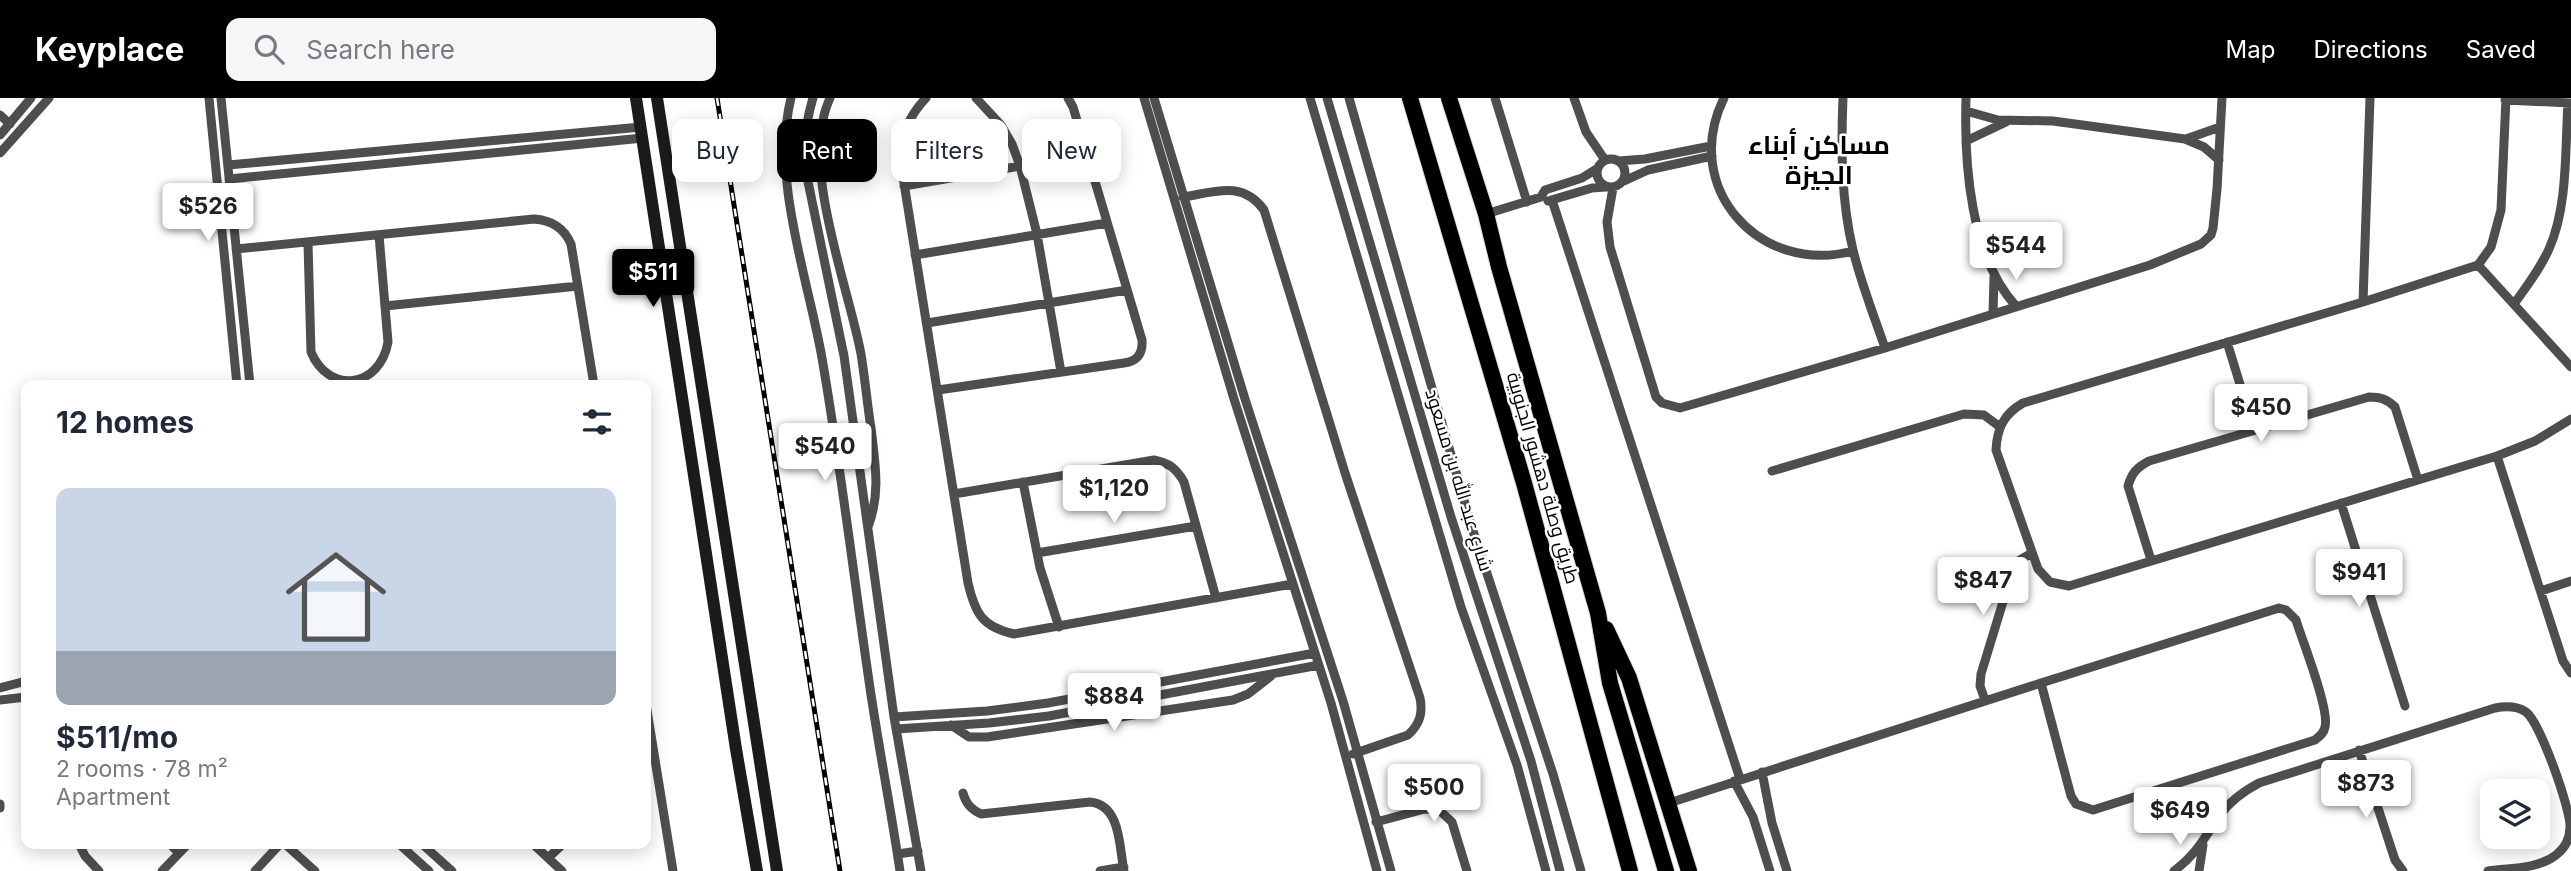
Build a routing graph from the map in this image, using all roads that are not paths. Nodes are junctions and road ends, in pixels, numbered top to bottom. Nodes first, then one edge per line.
1 (31, 98) edge
2 (49, 98) edge
3 (209, 98) edge
4 (221, 98) edge
5 (636, 98) edge
6 (657, 98) edge
7 (791, 98) edge
8 (813, 98) edge
9 (830, 98) edge
10 (926, 98) edge
11 (976, 98) edge
12 (1068, 98) edge
13 (1144, 98) edge
14 (1154, 98) edge
15 (1310, 98) edge
16 (1326, 98) edge
17 (1349, 98) edge
18 (1410, 98) edge
19 (1449, 98) edge
20 (1495, 98) edge
21 (1574, 98) edge
22 (1724, 98) edge
23 (1843, 98) edge
24 (1966, 98) edge
25 (2222, 98) edge
26 (2370, 98) edge
27 (2505, 99) edge
28 (2570, 103) edge
29 (1966, 111) junction
30 (0, 115) edge
31 (806, 119) edge
32 (824, 119) edge
33 (2008, 121) junction
34 (9, 124) junction
35 (2220, 127) junction
36 (605, 130) junction
37 (642, 133) junction
38 (1, 134) edge
39 (1339, 139) junction
40 (2185, 139) junction
41 (1966, 141) junction
42 (607, 142) junction
43 (1168, 144) junction
44 (1325, 145) junction
45 (1158, 147) junction
46 (1712, 151) junction
47 (0, 153) edge
48 (1605, 160) junction
49 (1618, 160) junction
50 (2219, 160) junction
51 (266, 162) junction
52 (228, 165) junction
53 (1020, 166) junction
54 (1598, 168) junction
55 (267, 175) junction
56 (229, 179) junction
57 (1624, 181) junction
58 (808, 182) edge
59 (823, 182) edge
60 (904, 186) junction
61 (1610, 188) junction
62 (1183, 197) junction
63 (1541, 197) junction
64 (1552, 200) junction
65 (1527, 202) junction
66 (1486, 214) junction
67 (233, 219) junction
68 (221, 220) junction
69 (1107, 223) junction
70 (1037, 234) junction
71 (379, 235) junction
72 (308, 243) junction
73 (236, 250) junction
74 (836, 250) junction
75 (1853, 251) junction
76 (821, 253) junction
77 (915, 255) junction
78 (2478, 264) junction
79 (1993, 275) junction
80 (578, 286) junction
81 (1211, 286) junction
82 (1127, 290) junction
83 (1201, 290) junction
84 (2363, 302) junction
85 (1050, 303) junction
86 (2514, 304) junction
87 (385, 306) junction
88 (2016, 306) junction
89 (1993, 313) junction
90 (927, 323) junction
91 (694, 338) junction
92 (675, 341) junction
93 (2227, 342) junction
94 (1885, 348) junction
95 (1402, 350) junction
96 (861, 354) junction
97 (1388, 355) junction
98 (844, 356) junction
99 (2571, 367) edge
100 (1061, 372) junction
101 (237, 380) edge
102 (249, 380) edge
103 (341, 380) edge
104 (354, 380) edge
105 (593, 380) edge
106 (938, 390) junction
107 (2571, 419) edge
108 (2000, 427) junction
109 (2254, 430) junction
110 (1431, 449) junction
111 (1417, 453) junction
112 (2497, 456) junction
113 (1772, 471) dead end
114 (2418, 480) junction
115 (1023, 482) junction
116 (954, 494) junction
117 (2342, 503) junction
118 (720, 512) junction
119 (702, 514) junction
120 (1196, 526) junction
121 (868, 529) junction
122 (1461, 548) junction
123 (1037, 553) junction
124 (1445, 553) junction
125 (2032, 553) junction
126 (2151, 560) junction
127 (2571, 581) edge
128 (1292, 584) junction
129 (2541, 591) junction
130 (1216, 598) junction
131 (1310, 602) junction
132 (1298, 605) junction
133 (1598, 612) junction
134 (1059, 627) junction
135 (1315, 653) junction
136 (743, 656) junction
137 (723, 659) junction
138 (886, 659) junction
139 (866, 661) junction
140 (1319, 665) junction
141 (2571, 673) edge
142 (1272, 674) junction
143 (21, 682) edge
144 (2041, 683) junction
145 (0, 688) edge
146 (21, 698) edge
147 (0, 700) edge
148 (1984, 700) junction
149 (2405, 706) dead end
150 (894, 717) junction
151 (951, 725) junction
152 (896, 729) junction
153 (651, 735) edge
154 (2359, 750) junction
155 (1357, 752) junction
156 (758, 753) junction
157 (654, 754) junction
158 (737, 756) junction
159 (1346, 756) junction
160 (651, 757) edge
161 (1531, 761) junction
162 (1517, 765) junction
163 (1762, 772) junction
164 (1737, 780) junction
165 (963, 793) dead end
166 (1669, 803) junction
167 (1376, 822) junction
168 (2203, 844) junction
169 (82, 849) edge
170 (175, 849) edge
171 (183, 849) edge
172 (278, 849) edge
173 (289, 849) edge
174 (405, 849) edge
175 (428, 849) edge
176 (538, 849) edge
177 (558, 849) edge
178 (918, 851) junction
179 (179, 853) junction
180 (898, 853) junction
181 (548, 858) junction
182 (1124, 869) edge
183 (99, 871) edge
184 (162, 871) edge
185 (255, 871) edge
186 (315, 871) edge
187 (429, 871) edge
188 (452, 871) edge
189 (562, 871) edge
190 (673, 871) edge
191 (757, 871) edge
192 (777, 871) edge
193 (900, 871) edge
194 (921, 871) edge
195 (1100, 871) edge
196 (1377, 871) edge
197 (1391, 871) edge
198 (1467, 871) edge
199 (1546, 871) edge
200 (1560, 871) edge
201 (1581, 871) edge
202 (1630, 871) edge
203 (1666, 871) edge
204 (1689, 871) edge
205 (1770, 871) edge
206 (1787, 871) edge
207 (2174, 871) edge
208 (2199, 871) edge
209 (2403, 871) edge
210 (2488, 871) edge

1 - 34 street
2 - 47 street
3 - 68 street
4 - 52 street
5 - 37 street
6 - 91 street
7 - 139 street
8 - 31 street
9 - 32 street
10 - 60 street
11 - 53 street
12 - 69 street
13 - 45 street
14 - 43 street
15 - 44 street
16 - 39 street, شارع عبد الله بن مسعود
17 - 201 street, شارع عبد الله بن مسعود
18 - 202 highway, طريق وصلة دهشور الجنوبية
19 - 66 highway, طريق وصلة دهشور الجنوبية
20 - 65 street
21 - 48 street
22 - 46 street
23 - 75 street
24 - 29 street
25 - 35 street
26 - 84 street
27 - 28 street
27 - 78 street
28 - 86 street
29 - 33 street
29 - 41 street
30 - 34 street
33 - 40 street
33 - 41 street
34 - 38 street
35 - 40 street
35 - 50 street
36 - 37 street
36 - 42 street
36 - 51 street
37 - 42 street
37 - 92 street
39 - 44 street
39 - 95 street, شارع عبد الله بن مسعود
40 - 50 street
41 - 79 street
42 - 55 street
43 - 45 street
43 - 62 street
44 - 97 street
45 - 83 street
46 - 49 street
46 - 57 street
46 - 75 street
48 - 49 street
48 - 54 street
49 - 57 street
50 - 88 street
51 - 52 street
51 - 55 street
52 - 56 street
53 - 60 street
53 - 70 street
54 - 61 street
54 - 63 street
55 - 56 street
56 - 67 street
57 - 61 street
58 - 76 street
59 - 74 street
60 - 77 street
61 - 64 street
61 - 94 street
62 - 81 street
62 - 155 street
63 - 64 street
63 - 65 street
64 - 164 street
65 - 66 street
66 - 133 highway, طريق وصلة دهشور الجنوبية
67 - 68 street
67 - 73 street
68 - 101 street
69 - 70 street
69 - 82 street
70 - 77 street
70 - 85 street
71 - 72 street
71 - 80 street
71 - 87 street
72 - 73 street
72 - 103 street
73 - 102 street
74 - 76 street
74 - 96 street
75 - 94 street
76 - 98 street
77 - 90 street
78 - 84 street
78 - 86 street
79 - 88 street
79 - 89 street
80 - 87 street
80 - 105 street
81 - 83 street
81 - 131 street
82 - 85 street
82 - 100 street
83 - 128 street
84 - 93 street
85 - 90 street
85 - 100 street
86 - 99 street
87 - 104 street
88 - 89 street
89 - 94 street
90 - 106 street
91 - 92 street
91 - 118 street
92 - 119 street
93 - 108 street
93 - 109 street
95 - 97 street
95 - 110 street, شارع عبد الله بن مسعود
96 - 98 street
96 - 121 street
97 - 111 street
98 - 121 street
100 - 106 street
106 - 116 street
107 - 112 street
108 - 113 street
108 - 125 street
109 - 114 street
109 - 126 street
110 - 111 street
110 - 122 street, شارع عبد الله بن مسعود
111 - 124 street
112 - 114 street
112 - 129 street
114 - 117 street
115 - 116 street
115 - 120 street
115 - 123 street
116 - 134 street
117 - 126 street
117 - 149 street
118 - 119 street
118 - 136 street
119 - 137 street
120 - 123 street
120 - 130 street
121 - 138 street
122 - 124 street
122 - 161 street, شارع عبد الله بن مسعود
123 - 134 street
124 - 162 street
125 - 126 street
125 - 148 street
127 - 129 street
128 - 130 street
128 - 132 street
129 - 141 street
130 - 134 street
131 - 132 street
131 - 155 street
132 - 135 street
133 - 166 highway
133 - 203 highway, طريق وصلة دهشور الجنوبية
135 - 140 street
135 - 150 street
136 - 137 street
136 - 156 street
137 - 158 street
138 - 139 street
138 - 150 street
139 - 180 street
140 - 142 street
140 - 159 street
142 - 151 street
142 - 151 street
143 - 145 street
144 - 144 street
144 - 148 street
146 - 147 street
148 - 163 street
150 - 152 street
151 - 152 street
152 - 178 street
153 - 157 street
154 - 168 street
154 - 209 street
154 - 210 street
155 - 159 street
155 - 167 street
156 - 158 street
156 - 192 street
157 - 160 street
157 - 190 street
158 - 191 street
159 - 196 street
161 - 162 street
161 - 200 street, شارع عبد الله بن مسعود
162 - 199 street
163 - 164 street
163 - 206 street
164 - 166 street
164 - 205 street
165 - 182 street
166 - 204 highway
167 - 197 street
167 - 198 street
168 - 207 street
168 - 208 street
169 - 183 street
170 - 179 street
171 - 179 street
172 - 185 street
173 - 186 street
174 - 187 street
175 - 188 street
176 - 181 street
177 - 181 street
178 - 180 street
178 - 194 street
179 - 184 street
180 - 193 street
181 - 189 street
182 - 195 street

